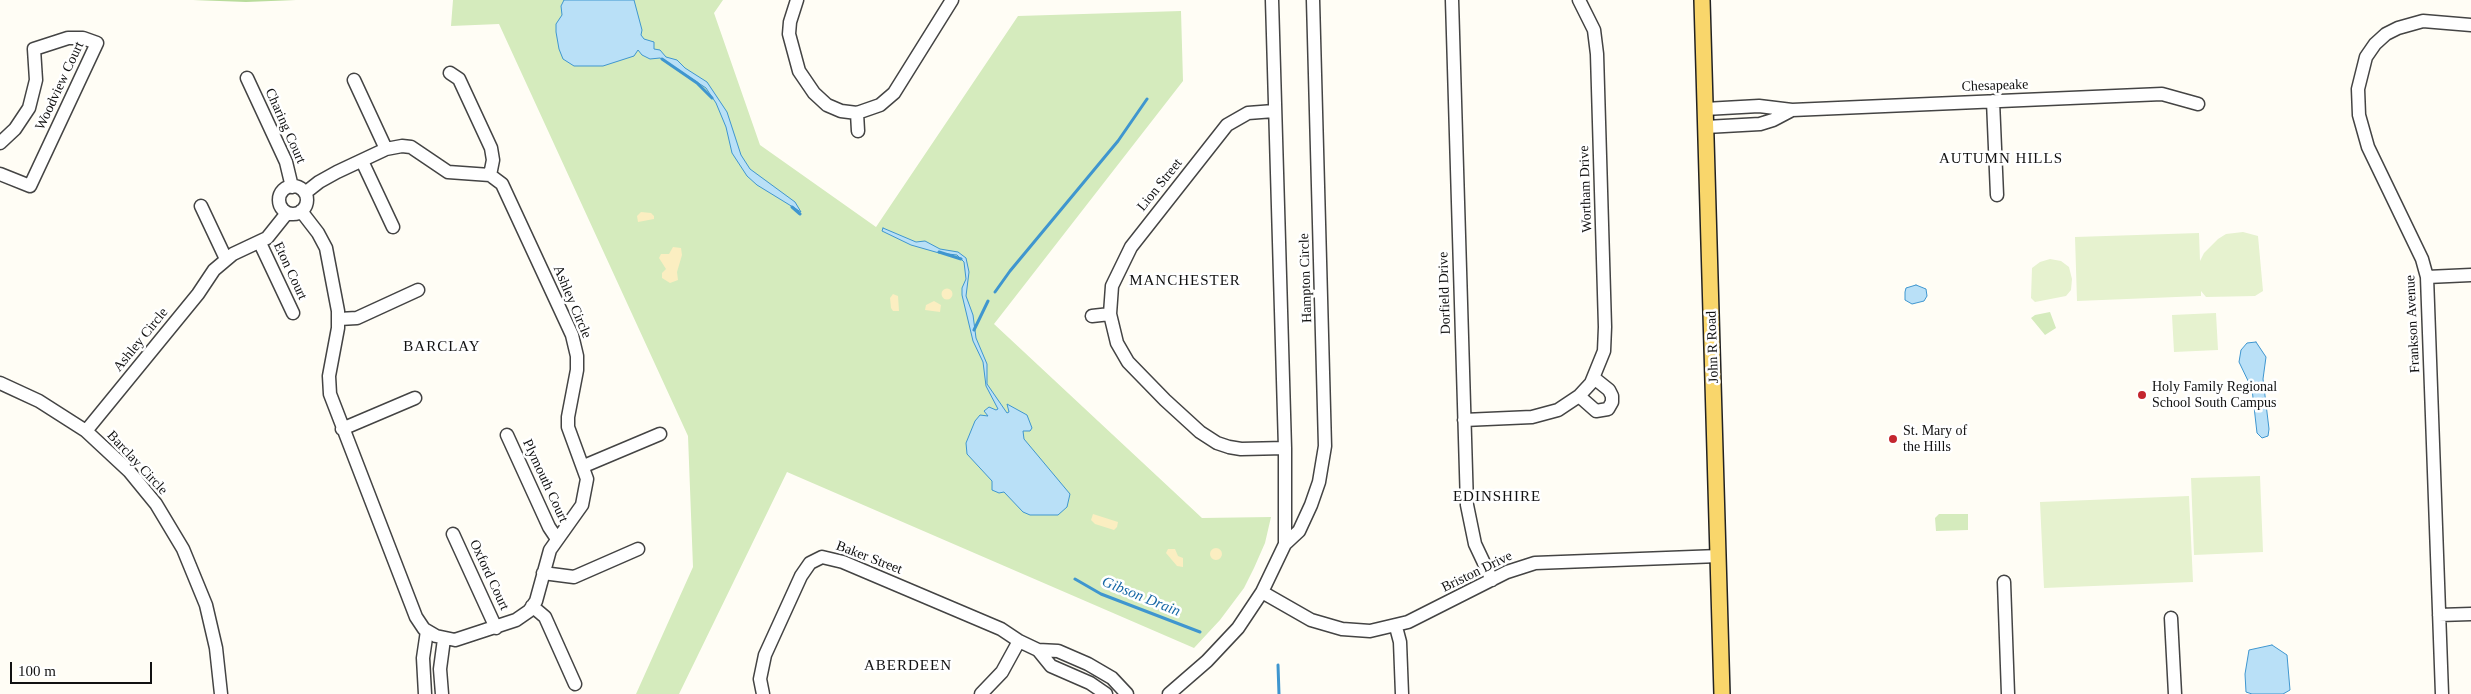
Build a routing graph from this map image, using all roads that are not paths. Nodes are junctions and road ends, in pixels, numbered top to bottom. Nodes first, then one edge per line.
1 (797, 0) edge
2 (952, 0) edge
3 (1272, 0) edge
4 (1313, 0) edge
5 (1452, 0) edge
6 (1580, 0) edge
7 (1702, 0) edge
8 (2471, 25) edge
9 (450, 73) dead end
10 (247, 78) dead end
11 (354, 80) dead end
12 (1993, 101) junction
13 (2198, 104) dead end
14 (1705, 109) junction
15 (1792, 110) junction
16 (1274, 111) junction
17 (857, 113) junction
18 (1706, 127) junction
19 (858, 131) dead end
20 (0, 143) edge
21 (386, 149) junction
22 (362, 160) junction
23 (0, 174) edge
24 (490, 175) junction
25 (292, 187) junction
26 (305, 193) junction
27 (1997, 195) dead end
28 (201, 206) dead end
29 (301, 211) junction
30 (287, 213) junction
31 (393, 227) dead end
32 (260, 242) junction
33 (226, 259) junction
34 (2471, 275) edge
35 (2427, 276) junction
36 (418, 290) dead end
37 (293, 313) dead end
38 (1110, 314) junction
39 (1092, 316) dead end
40 (339, 319) junction
41 (1594, 378) junction
42 (0, 383) edge
43 (1579, 396) junction
44 (416, 398) dead end
45 (1464, 420) junction
46 (342, 429) junction
47 (86, 431) junction
48 (660, 434) dead end
49 (507, 435) dead end
50 (1285, 448) junction
51 (584, 466) junction
52 (454, 534) dead end
53 (557, 539) junction
54 (1285, 544) junction
55 (638, 549) dead end
56 (1719, 556) junction
57 (543, 573) junction
58 (1492, 580) junction
59 (2004, 582) dead end
60 (1262, 592) junction
61 (532, 606) junction
62 (2471, 614) edge
63 (2439, 615) junction
64 (2172, 618) dead end
65 (1396, 627) junction
66 (496, 628) junction
67 (428, 631) junction
68 (444, 639) junction
69 (1019, 642) junction
70 (1038, 650) junction
71 (1099, 669) junction
72 (1090, 683) junction
73 (575, 684) dead end
74 (425, 691) edge
75 (441, 691) edge
76 (221, 694) edge
77 (763, 694) edge
78 (981, 694) edge
79 (1106, 694) edge
80 (1127, 694) edge
81 (1169, 694) edge
82 (1402, 694) edge
83 (1722, 694) edge
84 (2008, 694) edge
85 (2174, 694) edge
86 (2442, 694) edge

1 - 17 street
2 - 17 street
3 - 16 street, Hampton Circle
4 - 54 street, Hampton Circle
5 - 45 street, Dorfield Drive
6 - 41 street, Wortham Drive
7 - 14 main road, John R Road
8 - 35 street, Frankson Avenue
9 - 24 street
10 - 25 street, Charing Court
11 - 21 street
12 - 13 street, Chesapeake
12 - 15 street, Chesapeake
12 - 27 street
14 - 15 street, Chesapeake
14 - 18 main road, John R Road
15 - 18 street, Chesapeake
16 - 38 street, Lion Street
16 - 50 street, Hampton Circle
17 - 19 street
18 - 56 main road, John R Road
20 - 23 street, Woodview Court
21 - 22 street
21 - 24 street
22 - 26 street
22 - 31 street
24 - 51 street, Ashley Circle
25 - 26 street
25 - 30 street
26 - 29 street
28 - 33 street
29 - 30 street
29 - 40 street
30 - 32 street, Ashley Circle
32 - 33 street, Ashley Circle
32 - 37 street, Eton Court
33 - 47 street, Ashley Circle
34 - 35 street
35 - 63 street, Frankson Avenue
36 - 40 street
38 - 39 street
38 - 50 street, Lion Street
40 - 46 street
41 - 43 street, Wortham Drive
41 - 43 street
42 - 47 street, Barclay Circle
43 - 45 street, Wortham Drive
44 - 46 street
45 - 58 street, Dorfield Drive
46 - 67 street
47 - 76 street, Barclay Circle
48 - 51 street
49 - 53 street, Plymouth Court
50 - 54 street, Hampton Circle
51 - 53 street, Ashley Circle
52 - 66 street, Oxford Court
53 - 57 street, Ashley Circle
54 - 60 street, Hampton Circle
55 - 57 street
56 - 58 street, Briston Drive
56 - 83 main road, John R Road
57 - 61 street, Ashley Circle
58 - 65 street, Briston Drive
59 - 84 street
60 - 65 street, Briston Drive
60 - 81 street, Hampton Circle
61 - 66 street
61 - 73 street
62 - 63 street
63 - 86 street, Frankson Avenue
64 - 85 street
65 - 82 street
66 - 68 street
67 - 68 street
67 - 74 street
68 - 75 street
69 - 70 street, Baker Street
69 - 77 street, Baker Street
69 - 78 street
70 - 71 street, Baker Street
70 - 72 street, Baker Street
71 - 72 street
71 - 80 street, Baker Street
72 - 79 street, Baker Street
74 - 75 street

